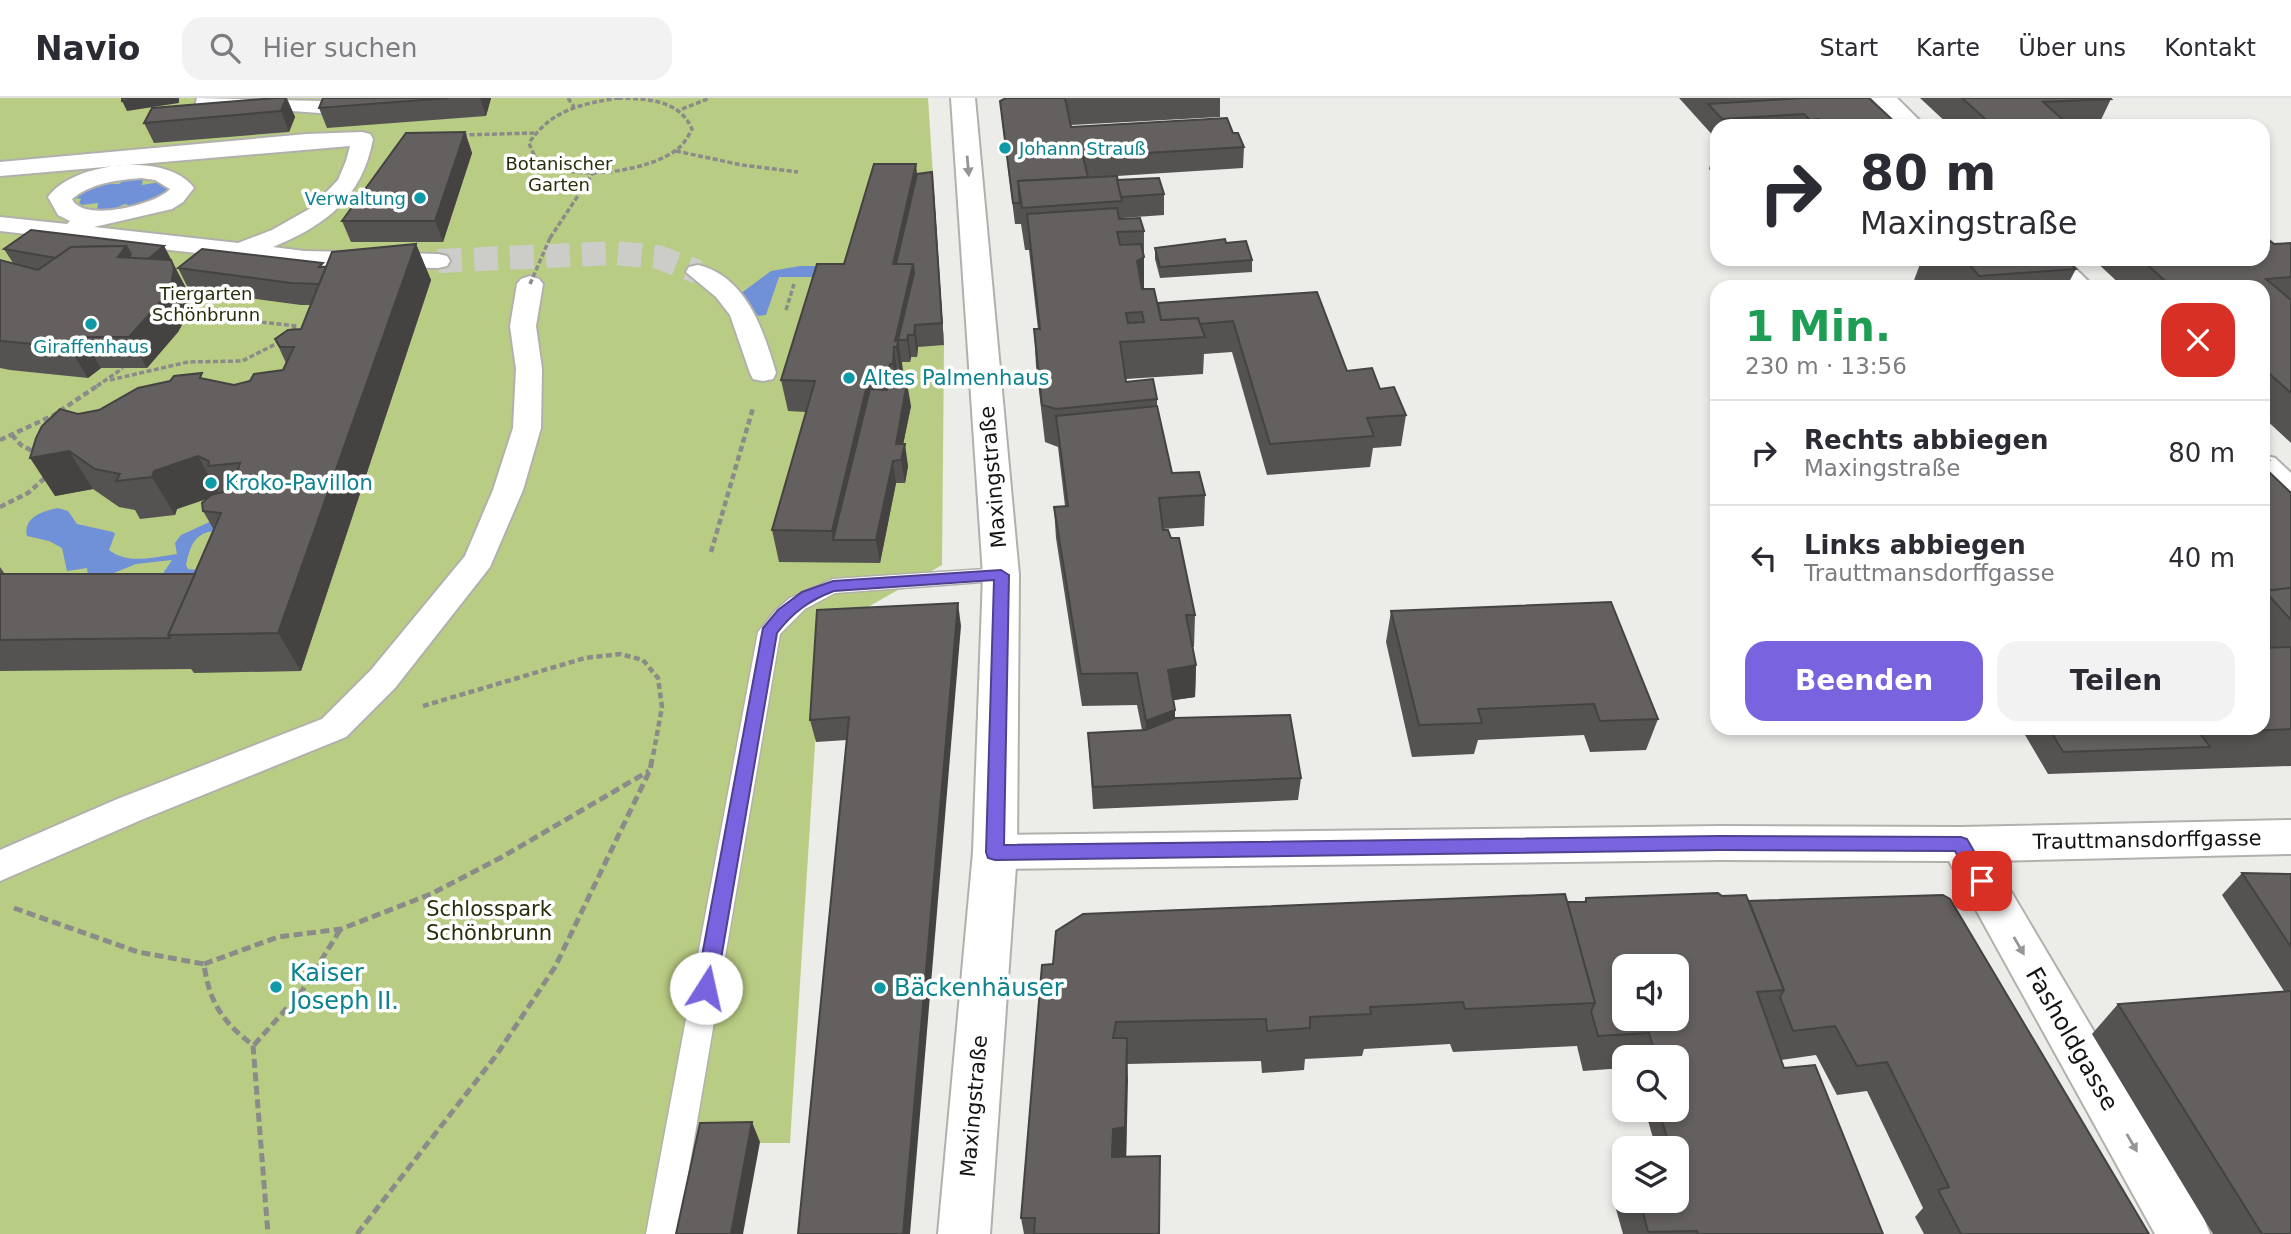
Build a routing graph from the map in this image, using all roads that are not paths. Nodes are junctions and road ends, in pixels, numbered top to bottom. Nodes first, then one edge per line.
1 (208, 98) edge
2 (375, 98) edge
3 (963, 98) edge
4 (1883, 98) edge
5 (320, 107) junction
6 (1905, 119) edge
7 (307, 141) junction
8 (145, 163) junction
9 (0, 169) edge
10 (0, 224) edge
11 (79, 225) junction
12 (240, 251) junction
13 (438, 261) tunnel mouth
14 (2057, 266) edge
15 (698, 272) tunnel mouth
16 (2072, 280) edge
17 (530, 284) road end
18 (763, 373) road end
19 (2270, 472) edge
20 (2291, 492) edge
21 (1001, 575) junction
22 (2291, 836) edge
23 (1961, 844) junction
24 (995, 852) junction
25 (0, 866) edge
26 (662, 1234) edge
27 (964, 1234) edge
28 (2184, 1234) edge

1 - 5 street
2 - 5 street
3 -> 21 street, Maxingstraße
4 - 6 street
5 - 7 street
7 - 8 street
7 - 12 street
8 - 9 street
8 - 11 street
8 - 11 street
10 - 11 street
11 - 12 street
12 - 13 street
14 - 16 street
15 - 18 street
17 - 25 street
19 - 20 street
21 - 24 street, Maxingstraße
21 - 26 lane
22 - 23 street, Trauttmansdorffgasse
23 - 24 street, Trauttmansdorffgasse
23 -> 28 street, Fasholdgasse
24 - 27 street, Maxingstraße

